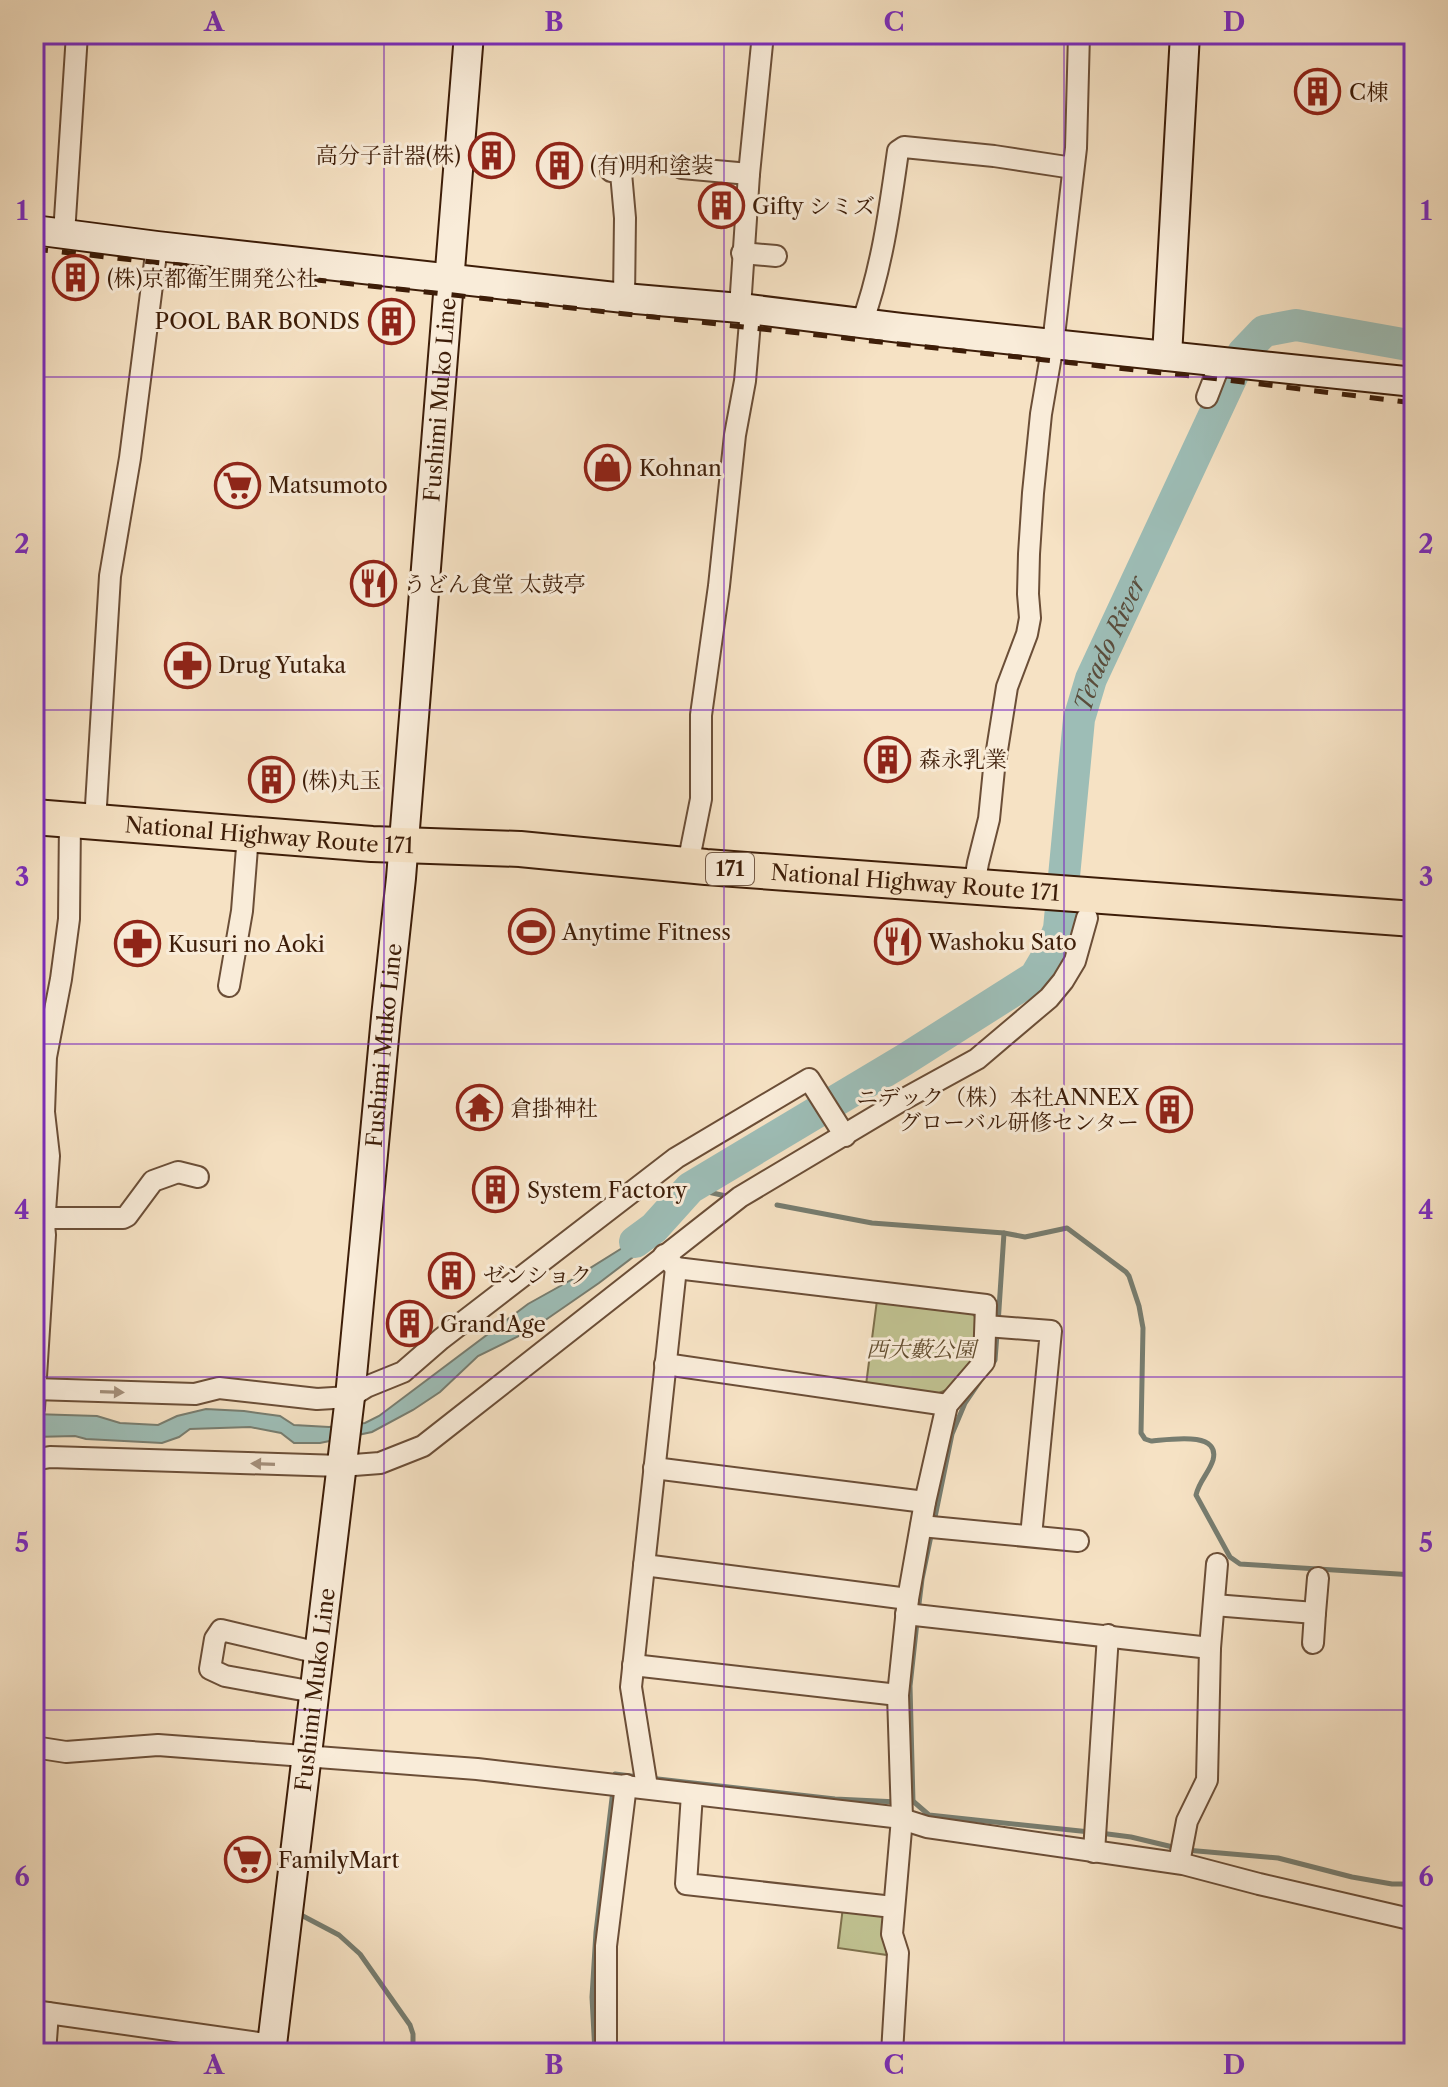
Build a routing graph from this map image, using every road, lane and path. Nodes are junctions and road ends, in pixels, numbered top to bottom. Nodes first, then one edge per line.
1 (77, 34) edge
2 (469, 34) edge
3 (763, 34) edge
4 (1079, 34) edge
5 (1185, 34) edge
6 (682, 168) dead end
7 (1073, 168) junction
8 (611, 171) dead end
9 (749, 174) junction
10 (34, 230) edge
11 (64, 234) junction
12 (157, 246) junction
13 (742, 253) junction
14 (776, 256) dead end
15 (450, 277) junction
16 (624, 298) junction
17 (746, 309) junction
18 (862, 323) junction
19 (1053, 344) junction
20 (1167, 356) junction
21 (1234, 362) junction
22 (1414, 382) edge
23 (1207, 397) dead end
24 (34, 817) edge
25 (83, 821) junction
26 (248, 835) junction
27 (404, 845) junction
28 (688, 864) junction
29 (974, 887) junction
30 (1072, 902) junction
31 (1414, 919) edge
32 (229, 986) dead end
33 (845, 1136) junction
34 (198, 1177) dead end
35 (39, 1227) edge
36 (670, 1262) junction
37 (37, 1325) edge
38 (986, 1326) junction
39 (665, 1364) junction
40 (35, 1395) edge
41 (350, 1397) junction
42 (947, 1405) junction
43 (34, 1460) edge
44 (341, 1466) junction
45 (654, 1468) junction
46 (925, 1502) junction
47 (921, 1526) junction
48 (1031, 1536) junction
49 (1078, 1541) dead end
50 (1217, 1564) dead end
51 (644, 1565) junction
52 (1318, 1578) dead end
53 (1214, 1605) junction
54 (907, 1606) junction
55 (1315, 1613) junction
56 (1108, 1635) junction
57 (1313, 1643) dead end
58 (1210, 1648) junction
59 (319, 1653) junction
60 (633, 1665) junction
61 (314, 1692) junction
62 (898, 1695) junction
63 (34, 1747) edge
64 (306, 1757) junction
65 (636, 1786) junction
66 (692, 1794) junction
67 (902, 1805) junction
68 (1094, 1852) junction
69 (1179, 1863) junction
70 (893, 1907) junction
71 (1414, 1920) edge
72 (41, 2012) edge
73 (271, 2049) edge
74 (45, 2053) edge
75 (606, 2053) edge
76 (892, 2053) edge

1 - 11 street
2 - 15 main road, Fushimi Muko Line
3 - 9 street
4 - 7 street
5 - 20 main road
6 - 9 street
7 - 18 street
7 - 19 street
8 - 16 street
9 - 13 street
10 - 11 main road
11 - 12 main road
12 - 15 main road
12 - 25 street
13 - 14 street
13 - 17 street
15 - 16 main road
15 - 27 main road, Fushimi Muko Line
16 - 17 main road
17 - 18 main road
17 - 28 street
18 - 19 main road
19 - 20 main road
19 - 29 street
20 - 21 main road
21 - 22 main road
21 - 23 street
24 - 25 highway, National Highway Route 171 / 171
25 - 26 highway, National Highway Route 171 / 171
25 - 35 street
26 - 27 highway, National Highway Route 171 / 171
26 - 32 street
27 - 28 highway, National Highway Route 171 / 171
27 - 41 main road, Fushimi Muko Line
28 - 29 highway, National Highway Route 171 / 171
29 - 30 highway, National Highway Route 171 / 171
30 - 31 highway, National Highway Route 171 / 171
30 - 33 street
33 - 36 street
33 - 41 street
34 - 35 street
35 - 37 street
36 - 38 street
36 - 39 street
36 - 44 street
37 - 40 street
38 - 42 street
38 - 48 street
39 - 42 street
39 - 45 street
40 -> 41 street
41 - 44 main road, Fushimi Muko Line
42 - 46 street
44 -> 43 street
44 - 59 main road, Fushimi Muko Line
45 - 46 street
45 - 51 street
46 - 47 street
47 - 48 street
47 - 54 street
48 - 49 street
50 - 53 street
51 - 54 street
51 - 60 street
52 - 55 street
53 - 55 street
53 - 58 street
54 - 56 street
54 - 62 street
55 - 57 street
56 - 58 street
56 - 68 street
58 - 69 street
59 - 61 main road, Fushimi Muko Line
59 - 61 street
60 - 62 street
60 - 65 street
61 - 64 main road, Fushimi Muko Line
62 - 67 street
63 - 64 street
64 - 65 street
64 - 73 main road, Fushimi Muko Line
65 - 66 street
65 - 75 street
66 - 67 street
66 - 70 street
67 - 68 street
67 - 70 street
68 - 69 street
69 - 71 street
70 - 76 street
72 - 73 street
72 - 74 street

